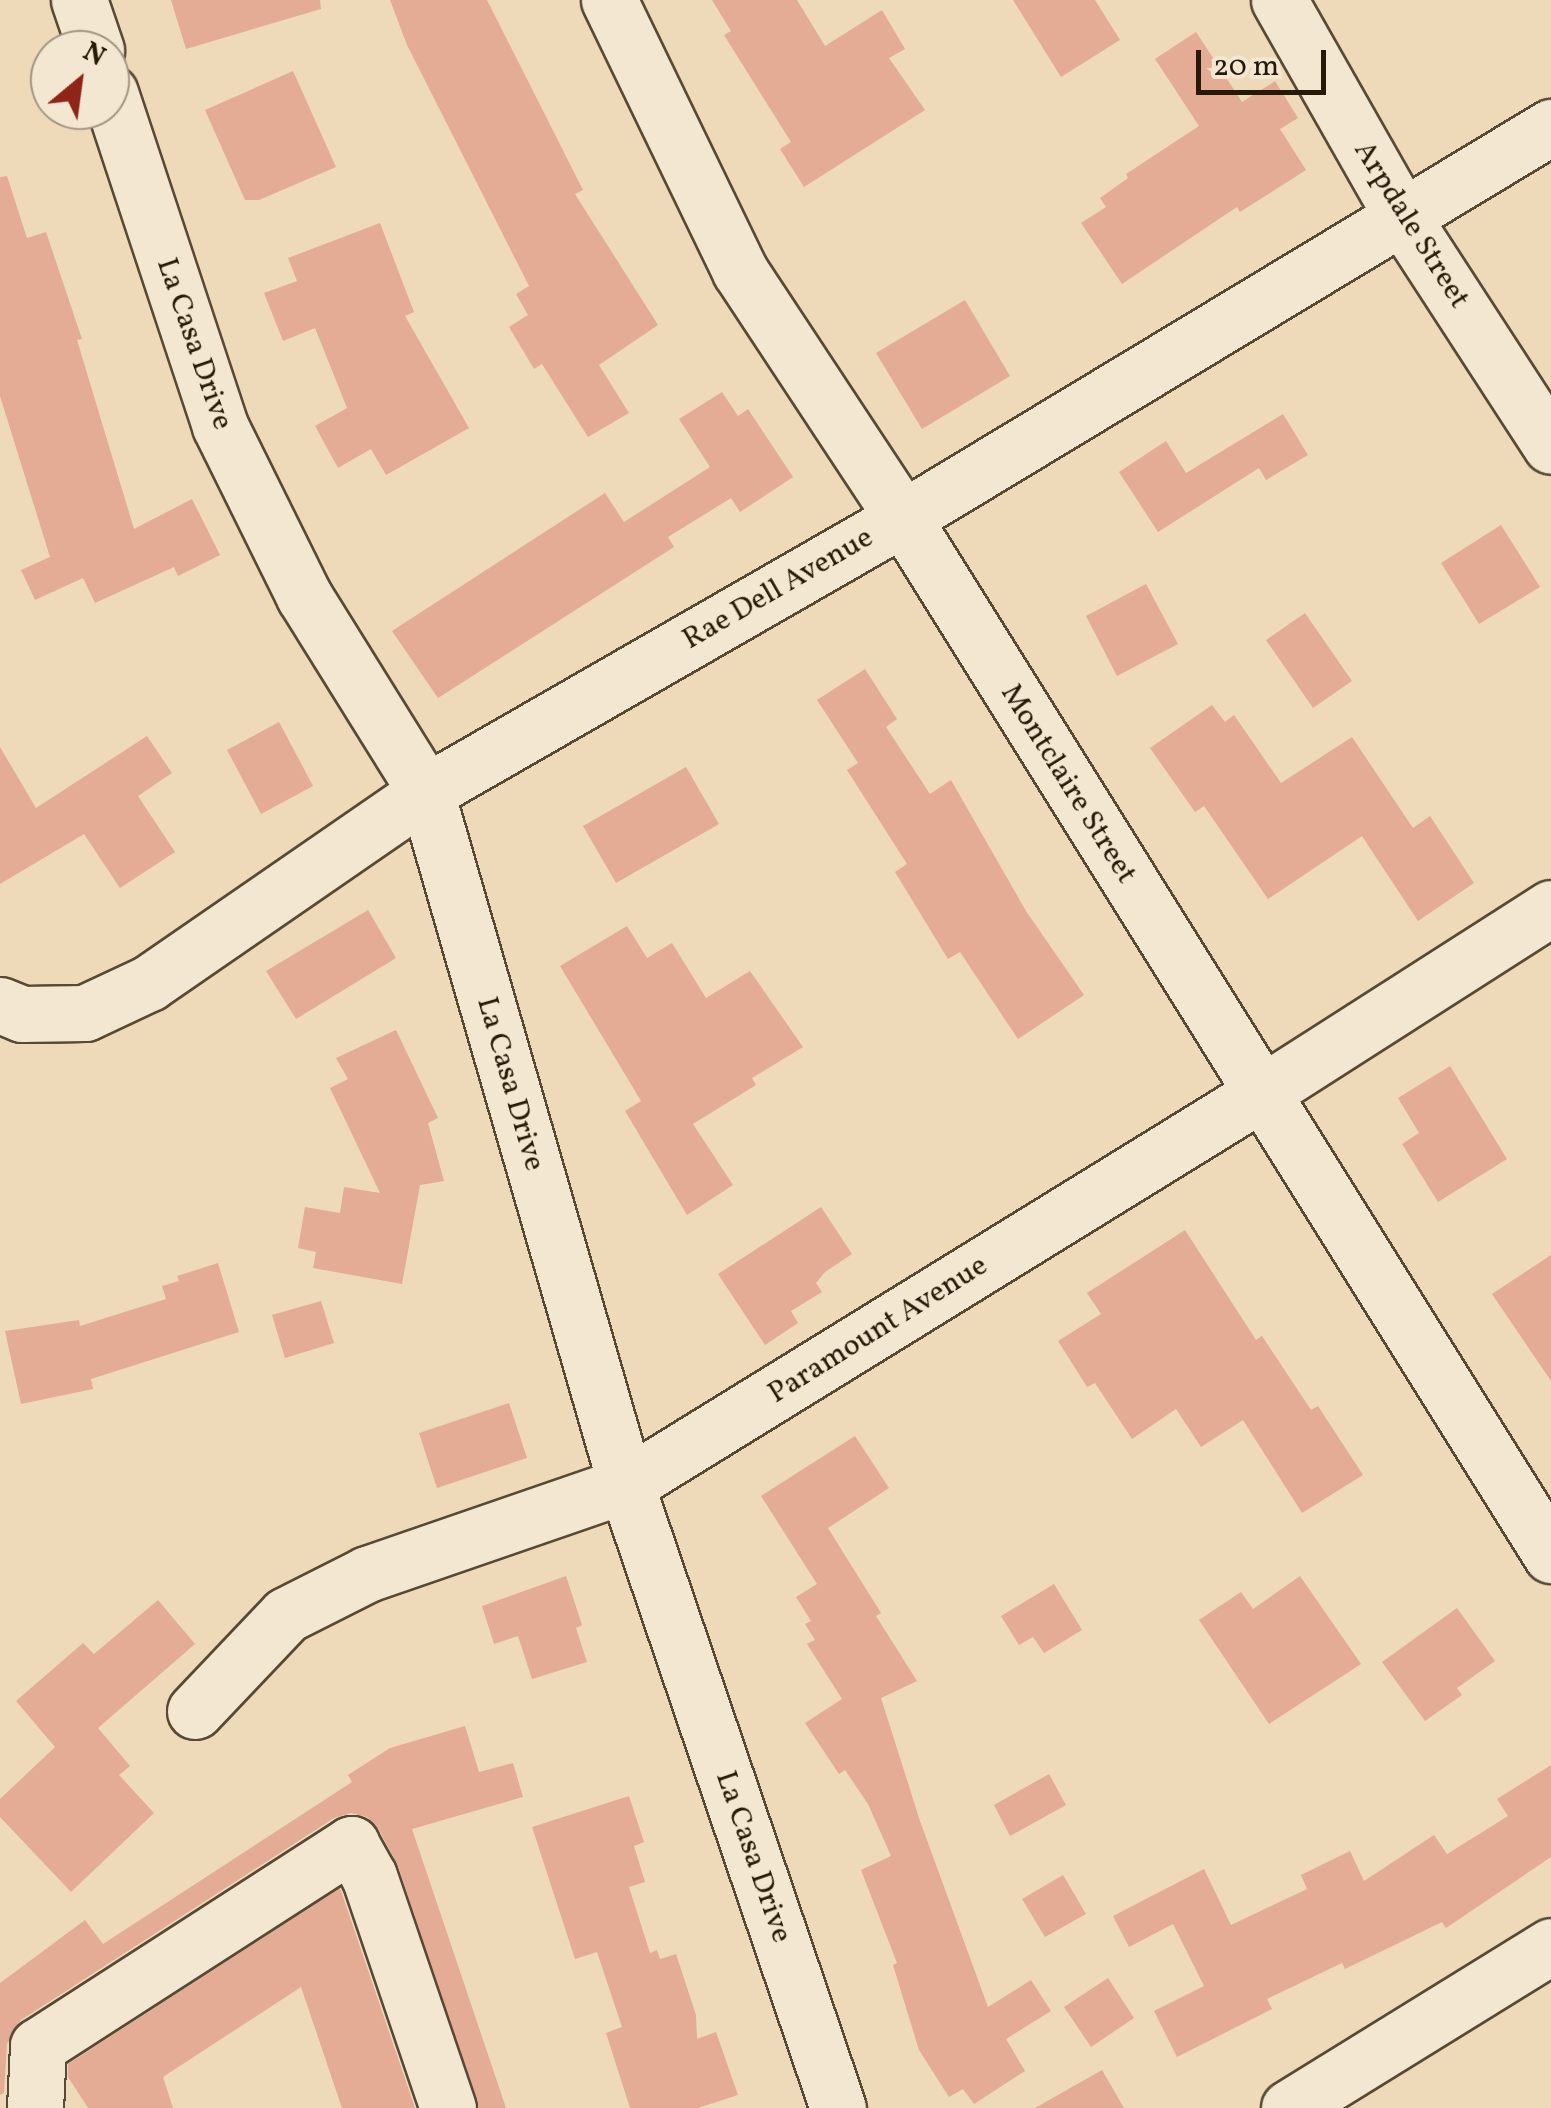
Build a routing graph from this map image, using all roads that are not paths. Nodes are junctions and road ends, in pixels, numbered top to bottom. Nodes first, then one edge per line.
1 (80, 0) edge
2 (609, 0) edge
3 (1279, 0) edge
4 (90, 30) edge
5 (1551, 128) edge
6 (122, 130) edge
7 (1401, 216) junction
8 (1551, 446) edge
9 (903, 518) junction
10 (426, 792) junction
11 (1551, 908) edge
12 (0, 1006) edge
13 (1260, 1094) junction
14 (626, 1485) junction
15 (1551, 1555) edge
16 (195, 1712) dead end
17 (1551, 1946) edge
18 (1526, 1977) edge
19 (35, 2108) edge
20 (448, 2108) edge
21 (838, 2108) edge
22 (1289, 2108) edge

1 - 4 street
2 - 9 street, Montclaire Street
3 - 7 street, Arpdale Street
5 - 7 street, Rae Dell Avenue
6 - 10 street, La Casa Drive
7 - 8 street, Arpdale Street
7 - 9 street, Rae Dell Avenue
9 - 10 street, Rae Dell Avenue
9 - 13 street, Montclaire Street
10 - 12 street, Rae Dell Avenue
10 - 14 street, La Casa Drive
11 - 13 street, Paramount Avenue
13 - 14 street, Paramount Avenue
13 - 15 street, Montclaire Street
14 - 16 street, Paramount Avenue
14 - 21 street, La Casa Drive
17 - 18 street
18 - 22 street
19 - 20 street

